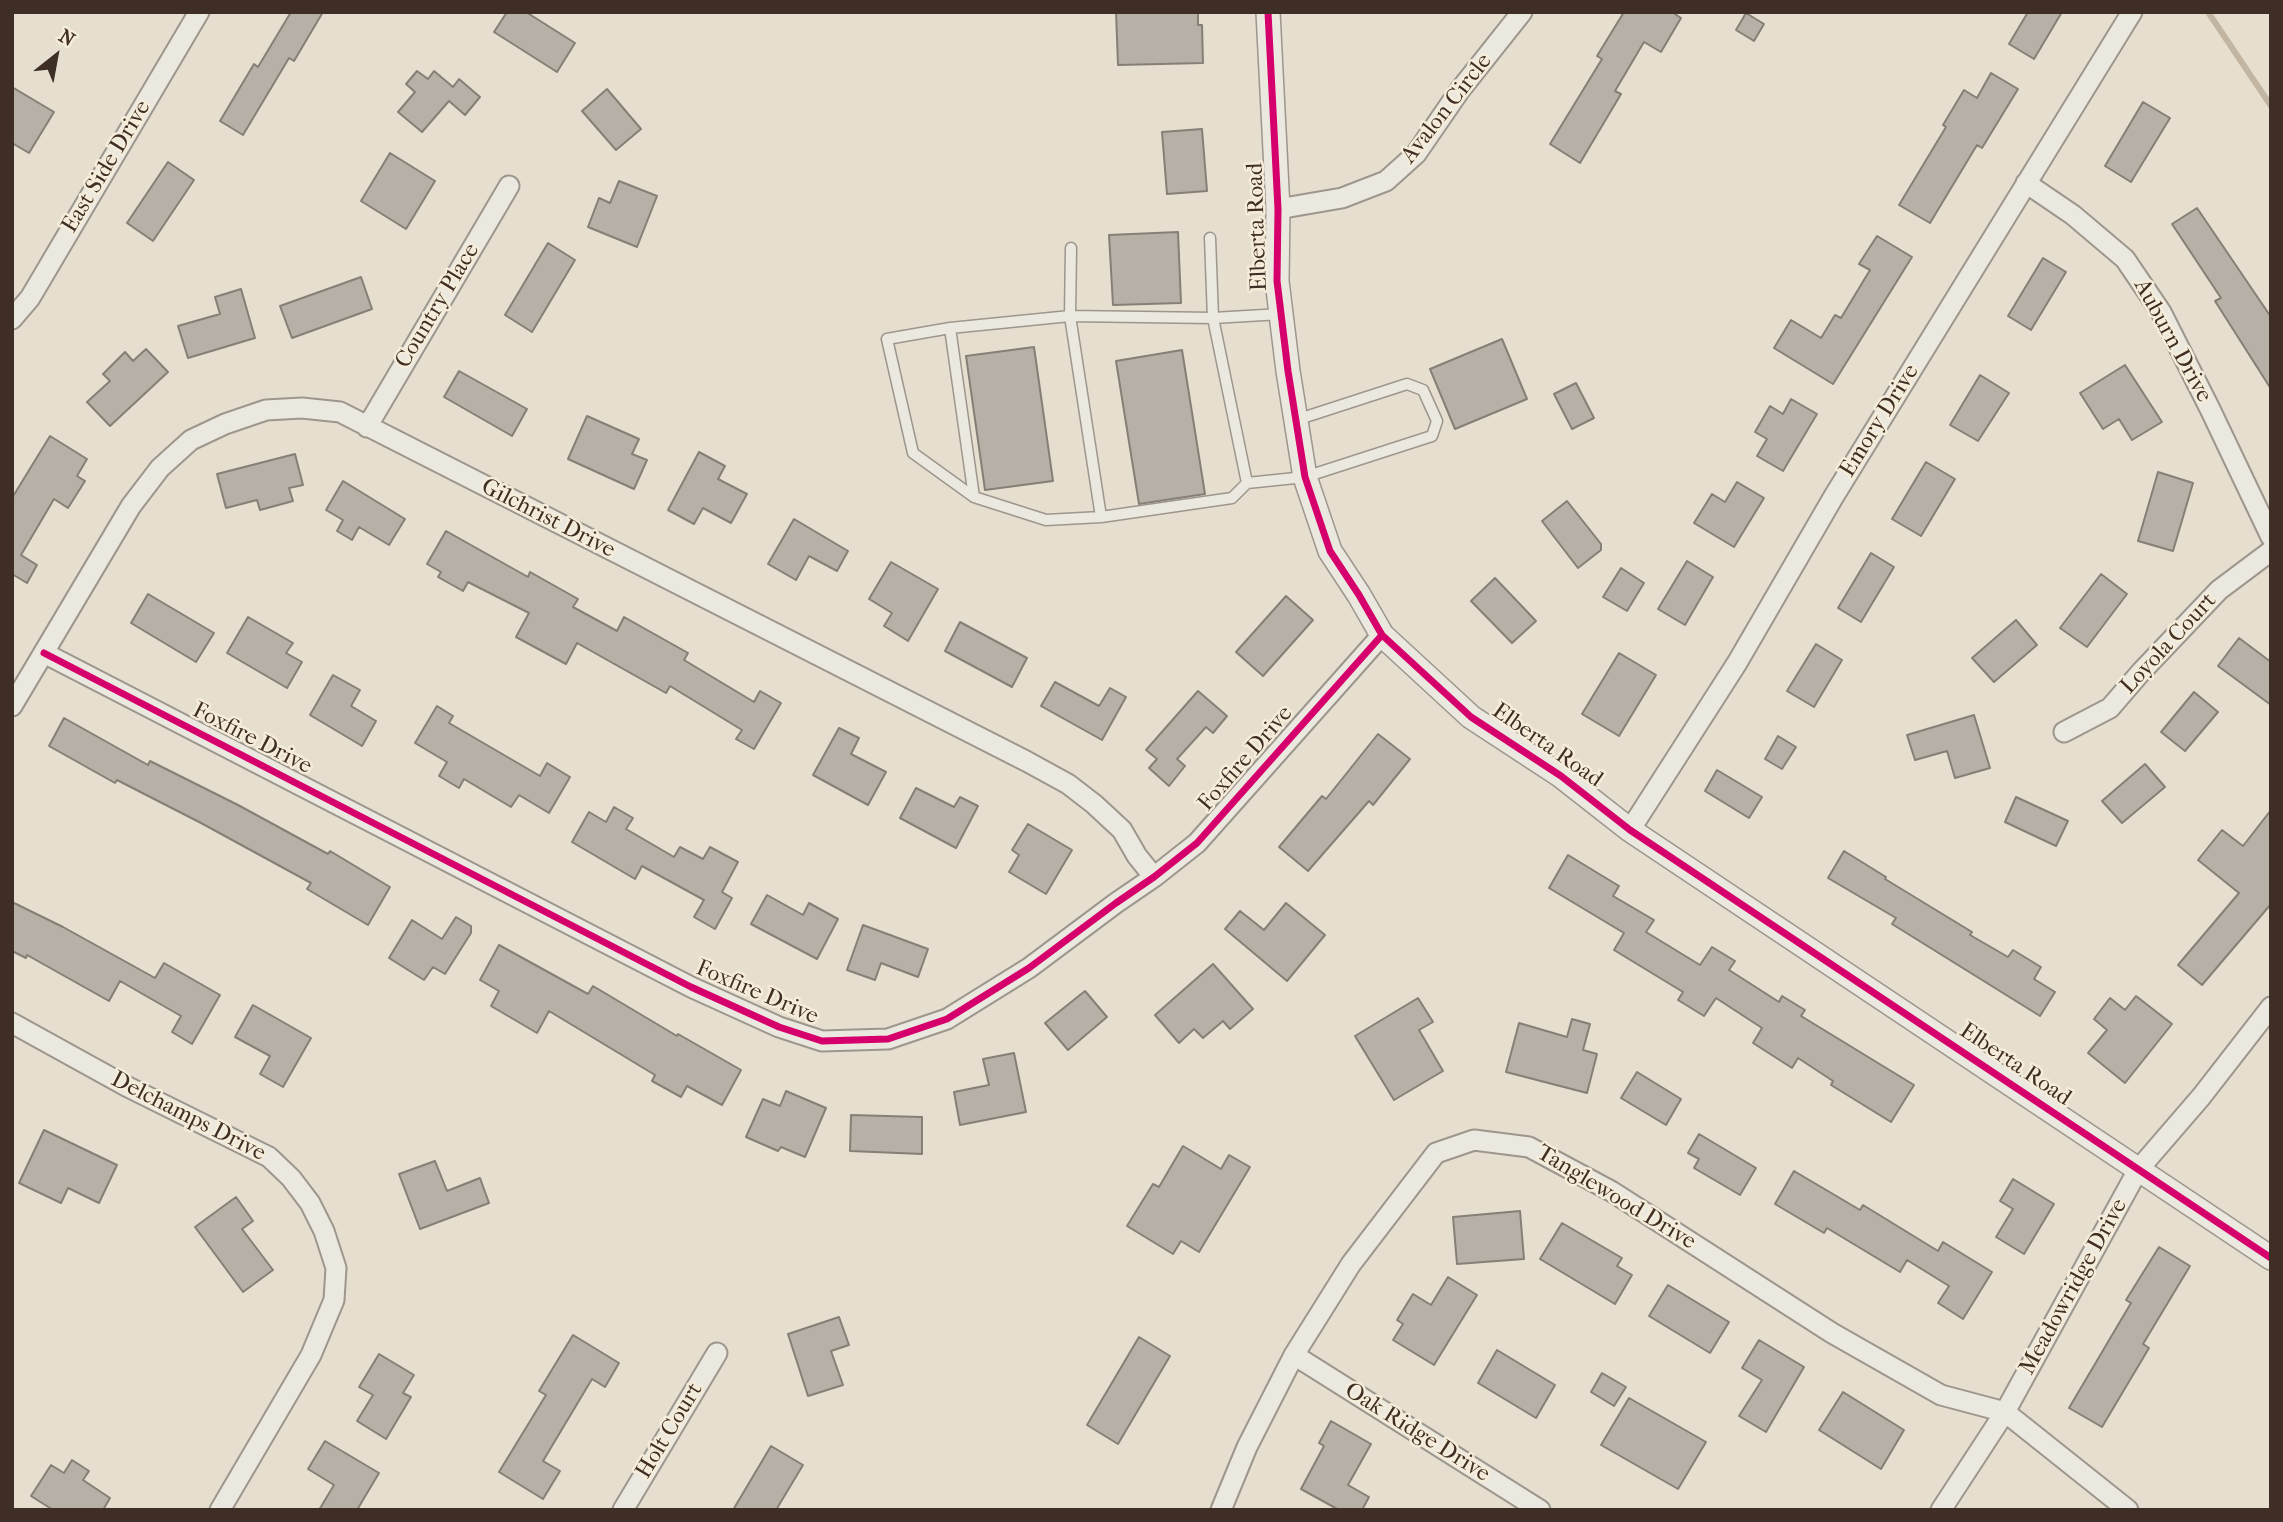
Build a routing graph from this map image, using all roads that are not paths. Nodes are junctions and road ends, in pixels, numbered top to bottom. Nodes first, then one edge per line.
1 (199, 12) edge
2 (1268, 12) edge
3 (1522, 12) edge
4 (2132, 12) edge
5 (2026, 183) junction
6 (509, 186) dead end
7 (1279, 209) junction
8 (1210, 238) dead end
9 (1071, 248) dead end
10 (1281, 314) junction
11 (1070, 316) junction
12 (1213, 318) junction
13 (12, 319) edge
14 (950, 328) junction
15 (1296, 421) junction
16 (367, 427) junction
17 (1305, 477) junction
18 (1247, 483) junction
19 (974, 497) junction
20 (1101, 517) junction
21 (2271, 537) edge
22 (2271, 551) edge
23 (1381, 635) junction
24 (44, 653) junction
25 (12, 706) edge
26 (2064, 732) dead end
27 (1630, 830) junction
28 (1154, 877) junction
29 (2271, 1007) edge
30 (12, 1023) edge
31 (2138, 1170) junction
32 (2271, 1258) edge
33 (718, 1353) dead end
34 (1294, 1356) junction
35 (2005, 1412) junction
36 (219, 1510) edge
37 (623, 1510) edge
38 (1221, 1510) edge
39 (1540, 1510) edge
40 (1941, 1510) edge
41 (2128, 1510) edge

1 - 13 street, East Side Drive
2 - 7 street, Elberta Road
3 - 7 street, Avalon Circle
4 - 5 street, Emory Drive
5 - 21 street, Auburn Drive
5 - 27 street, Emory Drive
6 - 16 street, Country Place
7 - 10 street, Elberta Road
8 - 12 lane
9 - 11 lane
10 - 12 lane
10 - 15 street, Elberta Road
11 - 12 lane
11 - 14 lane
11 - 20 lane
12 - 18 lane
14 - 19 lane
14 - 19 lane
15 - 17 street, Elberta Road
15 - 17 lane
16 - 24 street, Gilchrist Drive
16 - 28 street, Gilchrist Drive
17 - 18 lane
17 - 23 street, Elberta Road
18 - 20 lane
19 - 20 lane
22 - 26 street, Loyola Court
23 - 27 street, Elberta Road
23 - 28 street, Foxfire Drive
24 - 25 street, Gilchrist Drive
24 - 28 street, Foxfire Drive
27 - 31 street, Elberta Road
29 - 31 street, Meadowridge Drive
30 - 36 street, Delchamps Drive
31 - 32 street, Elberta Road
31 - 35 street, Meadowridge Drive
33 - 37 street, Holt Court
34 - 35 street, Tanglewood Drive
34 - 38 street, Tanglewood Drive
34 - 39 street, Oak Ridge Drive
35 - 40 street, Meadowridge Drive
35 - 41 street

